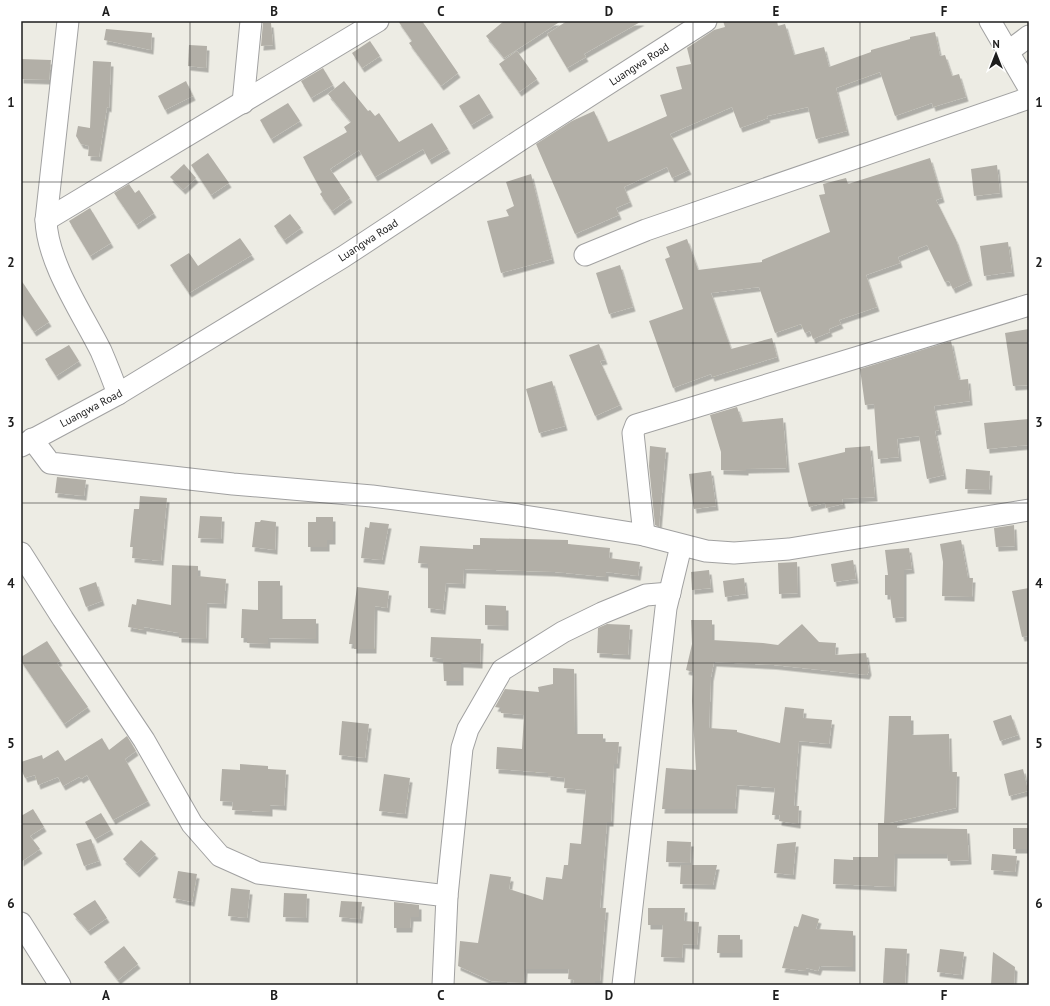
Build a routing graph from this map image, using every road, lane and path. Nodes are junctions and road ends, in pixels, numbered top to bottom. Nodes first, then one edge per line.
1 (68, 21) edge
2 (251, 21) edge
3 (378, 21) edge
4 (706, 21) edge
5 (990, 21) edge
6 (1029, 36) edge
7 (1009, 52) junction
8 (1029, 88) edge
9 (1029, 98) edge
10 (243, 103) junction
11 (46, 220) junction
12 (585, 256) dead end
13 (1029, 305) edge
14 (118, 394) junction
15 (27, 442) edge
16 (1029, 510) edge
17 (644, 535) junction
18 (681, 546) junction
19 (21, 553) edge
20 (670, 592) junction
21 (447, 896) junction
22 (21, 924) edge
23 (60, 985) edge
24 (443, 985) edge
25 (623, 985) edge

1 - 11 street
2 - 10 street
3 - 10 street
4 - 14 street, Luangwa Road
5 - 7 street
6 - 7 street
7 - 8 street
9 - 12 street
10 - 11 street
11 - 14 street
13 - 17 street
14 - 15 street, Luangwa Road
15 - 17 street
16 - 18 street
17 - 18 street
18 - 20 street
19 - 21 street
20 - 21 street
20 - 25 street
21 - 24 street
22 - 23 street

